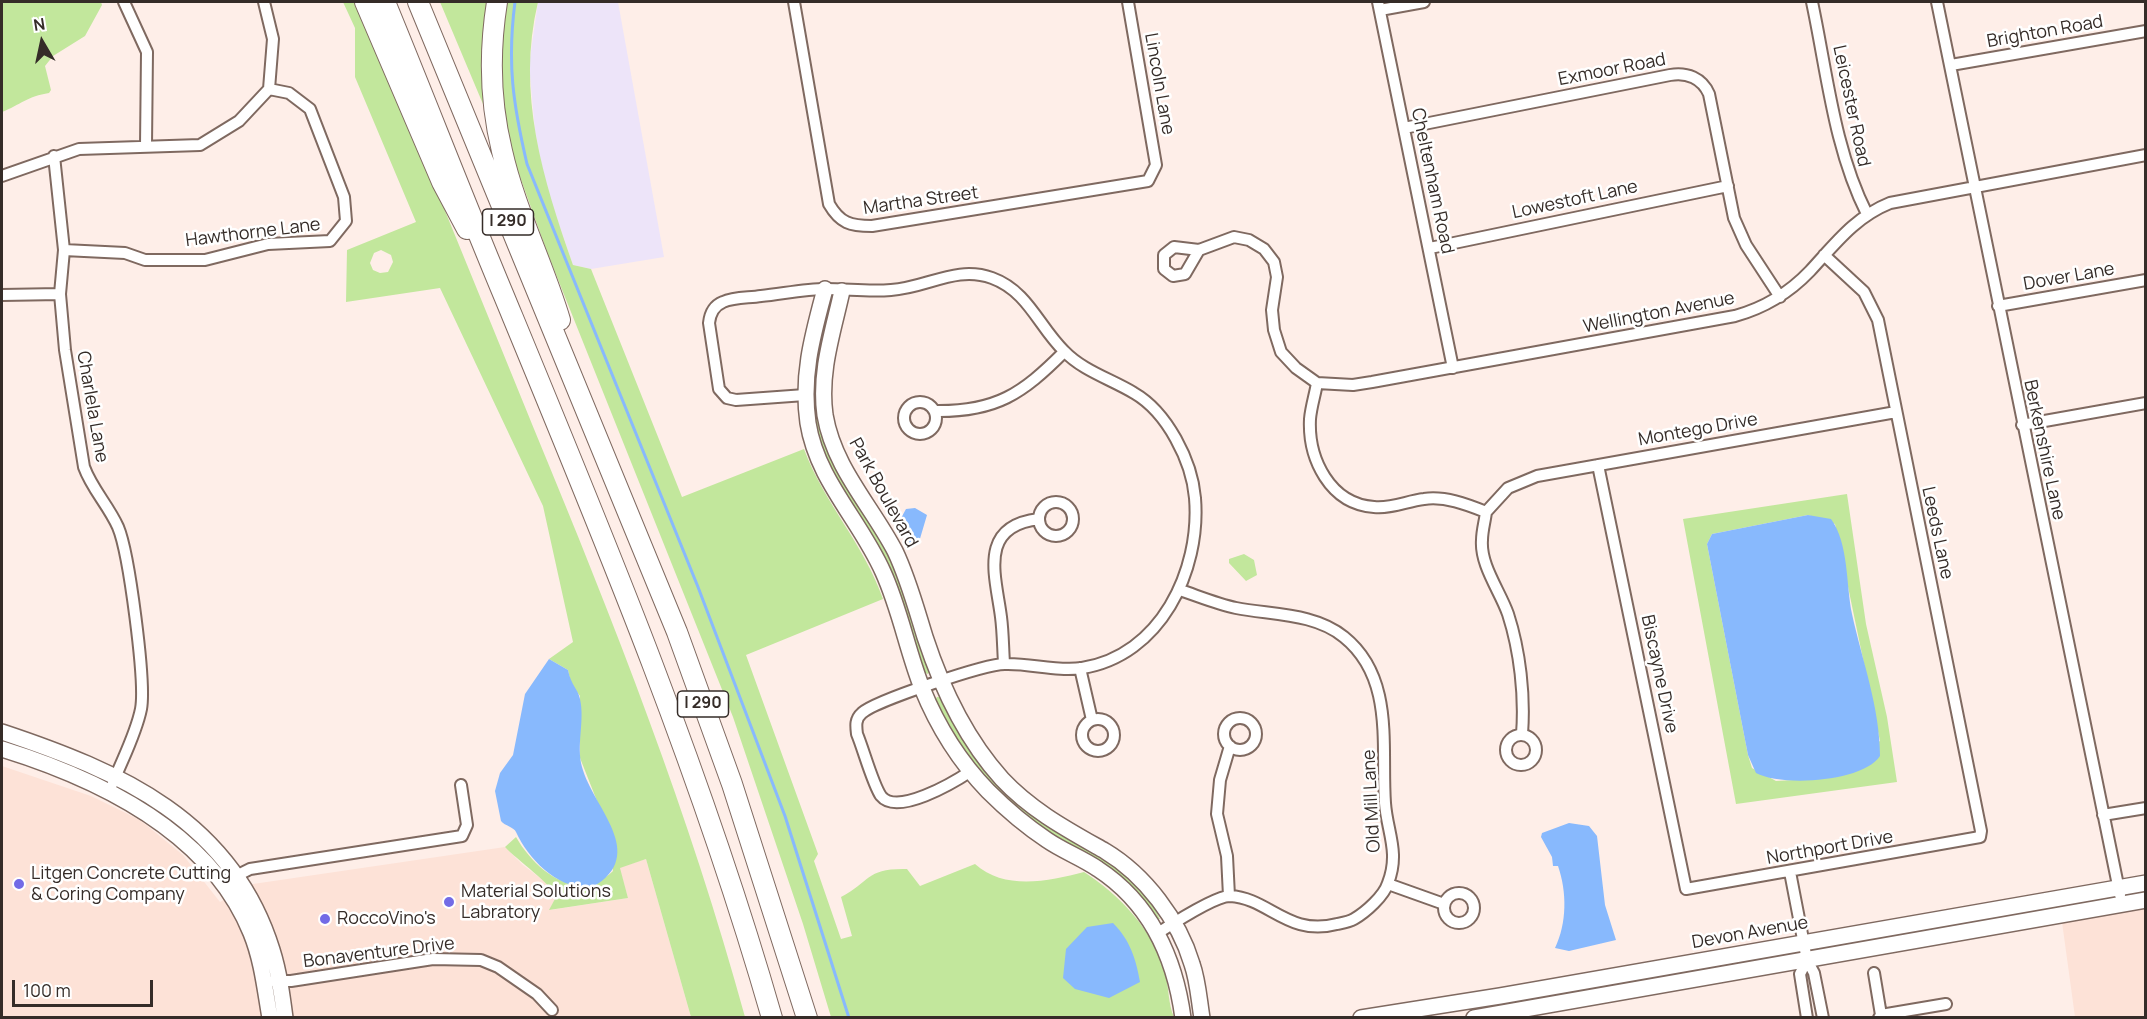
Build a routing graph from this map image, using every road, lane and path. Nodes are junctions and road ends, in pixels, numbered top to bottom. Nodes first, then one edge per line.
1 (124, 2) edge
2 (264, 2) edge
3 (365, 2) edge
4 (385, 2) edge
5 (418, 2) edge
6 (497, 2) edge
7 (794, 2) edge
8 (1128, 2) edge
9 (1424, 2) edge
10 (1812, 2) edge
11 (1937, 2) edge
12 (1379, 6) edge
13 (2145, 31) edge
14 (1951, 65) junction
15 (269, 89) junction
16 (1404, 128) junction
17 (146, 145) junction
18 (2145, 155) edge
19 (54, 156) junction
20 (1155, 172) joint
21 (2, 176) edge
22 (1728, 186) junction
23 (1973, 186) junction
24 (1867, 213) junction
25 (1430, 248) junction
26 (64, 250) junction
27 (1199, 250) dead end
28 (1824, 255) junction
29 (2145, 280) edge
30 (825, 289) junction
31 (842, 291) junction
32 (502, 292) junction
33 (60, 294) junction
34 (2, 295) edge
35 (1780, 297) junction
36 (1998, 306) junction
37 (1064, 352) junction
38 (1453, 368) junction
39 (1317, 383) junction
40 (805, 395) junction
41 (2145, 403) edge
42 (935, 411) dead end
43 (1896, 412) junction
44 (2022, 425) junction
45 (598, 443) junction
46 (1598, 465) junction
47 (1486, 512) junction
48 (1039, 519) dead end
49 (1180, 590) junction
50 (1004, 663) junction
51 (1080, 668) junction
52 (941, 681) junction
53 (922, 688) junction
54 (1092, 720) dead end
55 (2, 732) edge
56 (1522, 734) dead end
57 (1230, 746) dead end
58 (2, 750) edge
59 (971, 771) junction
60 (115, 777) junction
61 (461, 785) dead end
62 (110, 792) junction
63 (2145, 808) edge
64 (2103, 815) junction
65 (1980, 837) joint
66 (1790, 872) junction
67 (236, 876) junction
68 (2145, 883) edge
69 (1388, 884) junction
70 (2118, 887) junction
71 (1686, 889) joint
72 (1229, 896) junction
73 (2145, 900) edge
74 (1444, 904) dead end
75 (2122, 904) junction
76 (1174, 923) junction
77 (1158, 933) junction
78 (1803, 943) junction
79 (755, 958) junction
80 (1806, 960) junction
81 (1874, 973) dead end
82 (272, 981) junction
83 (1946, 1004) dead end
84 (552, 1010) dead end
85 (1880, 1016) edge
86 (270, 1017) edge
87 (285, 1017) edge
88 (758, 1017) edge
89 (772, 1017) edge
90 (807, 1017) edge
91 (1183, 1017) edge
92 (1202, 1017) edge
93 (1361, 1017) edge
94 (1474, 1017) edge
95 (1807, 1017) edge
96 (1823, 1017) edge

1 - 17 street
2 - 15 street
3 - 32 highway
4 - 32 highway, I 290
5 - 45 highway, I 290
6 - 45 highway
7 - 20 street, Martha Street
8 - 20 street, Lincoln Lane
9 - 12 street
10 - 24 street, Leicester Road
11 - 14 street, Berkenshire Lane
12 - 16 street, Cheltenham Road
13 - 14 street, Brighton Road
14 - 23 street, Berkenshire Lane
15 - 17 street
15 - 26 street, Hawthorne Lane
16 - 22 street, Exmoor Road
16 - 25 street, Cheltenham Road
17 - 19 street
18 - 23 street, Wellington Avenue
19 - 21 street
19 - 26 street, Charlela Lane
22 - 25 street, Lowestoft Lane
22 - 35 street, Exmoor Road
23 - 24 street, Wellington Avenue
23 - 36 street, Berkenshire Lane
24 - 28 street, Wellington Avenue
25 - 38 street, Cheltenham Road
26 - 33 street, Charlela Lane
27 - 39 street
28 - 35 street, Wellington Avenue
28 - 43 street, Leeds Lane
29 - 36 street, Dover Lane
30 - 31 street
30 - 40 main road, Park Boulevard
30 - 40 street
31 - 37 street
31 - 52 main road, Park Boulevard
32 - 79 highway, I 290
33 - 34 street
33 - 60 street, Charlela Lane
35 - 38 street, Wellington Avenue
36 - 44 street, Berkenshire Lane
37 - 42 street
37 - 49 street
38 - 39 street, Wellington Avenue
39 - 47 street
40 - 53 main road, Park Boulevard
41 - 44 street
43 - 46 street, Montego Drive
43 - 65 street, Leeds Lane
44 - 64 street, Berkenshire Lane
45 - 90 highway, I 290
46 - 47 street, Montego Drive
46 - 71 street, Biscayne Drive
47 - 56 street
48 - 50 street
49 - 51 street
49 - 69 street, Old Mill Lane
50 - 51 street
50 - 52 street
51 - 54 street
52 - 53 street
52 - 76 main road, Park Boulevard
53 - 59 main road, Park Boulevard
53 - 59 street
55 - 60 main road
57 - 72 street
58 - 62 main road
59 - 77 main road, Park Boulevard
60 - 62 street, Charlela Lane
60 - 67 main road
61 - 67 street
62 - 82 main road
63 - 64 street
64 - 70 street, Berkenshire Lane
65 - 66 street, Northport Drive
66 - 71 street, Northport Drive
66 - 78 street
67 - 82 main road
68 - 70 main road, Devon Avenue
69 - 72 street
69 - 74 street
70 - 75 street, Berkenshire Lane
70 - 78 main road, Devon Avenue
72 - 76 street
73 - 75 main road, Devon Avenue
75 - 80 main road, Devon Avenue
76 - 77 street
76 - 92 main road, Park Boulevard
77 - 91 main road, Park Boulevard
78 - 80 street
78 - 93 main road, Devon Avenue
79 - 88 highway
79 - 89 highway, I 290
80 - 94 main road, Devon Avenue
80 - 95 street
80 - 96 street
81 - 85 street
82 - 84 street, Bonaventure Drive
82 - 86 main road
82 - 87 main road
83 - 85 street

